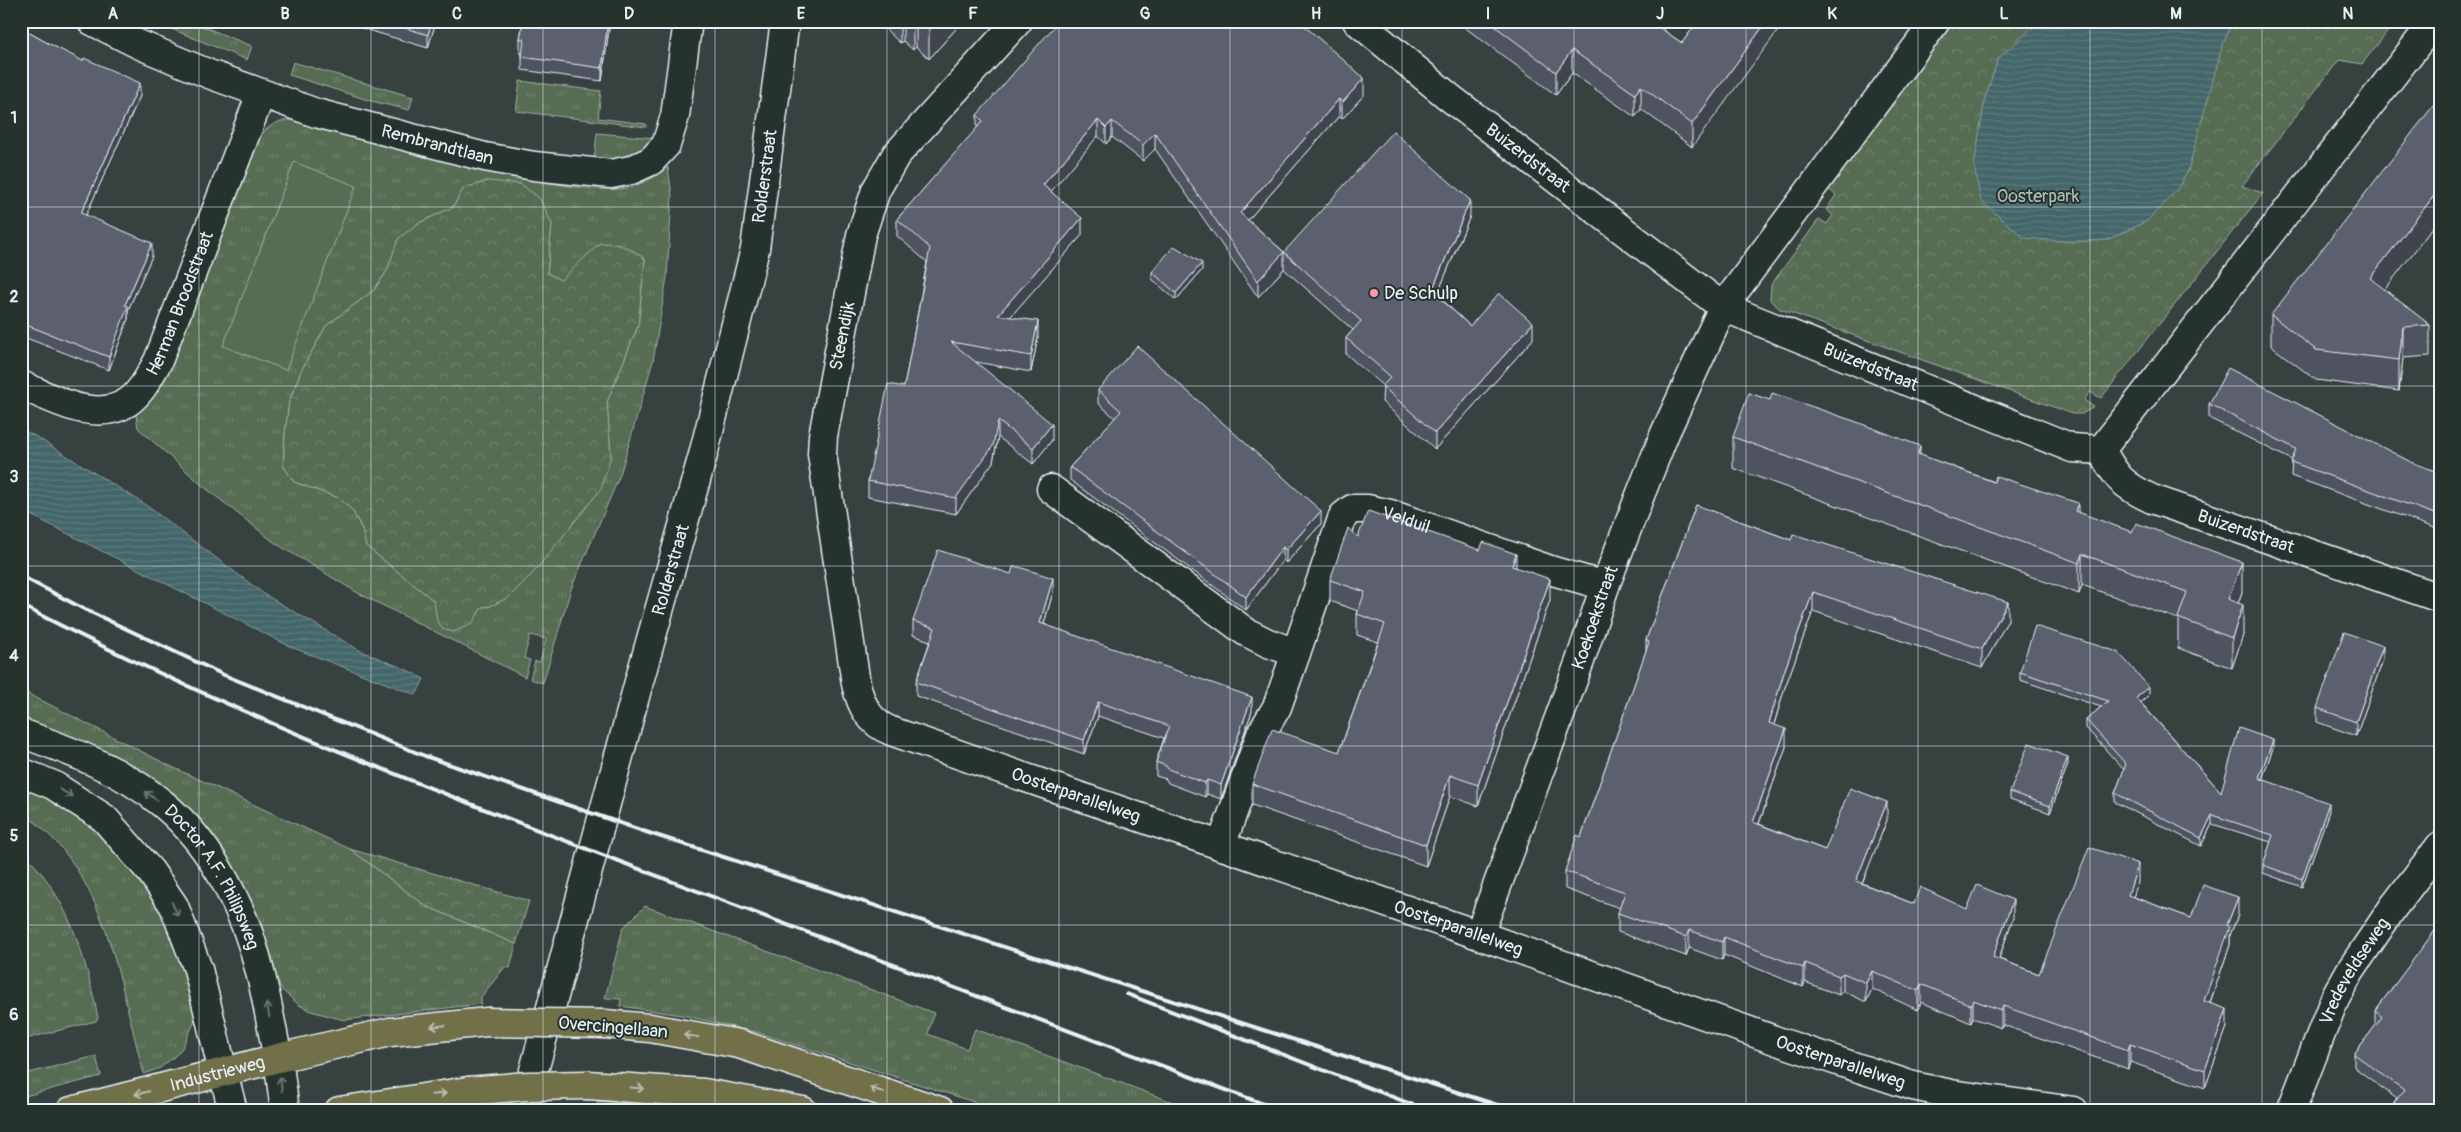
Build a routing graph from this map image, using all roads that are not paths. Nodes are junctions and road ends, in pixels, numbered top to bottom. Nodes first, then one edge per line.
1 (92, 21) edge
2 (688, 21) edge
3 (785, 21) edge
4 (1018, 21) edge
5 (1357, 21) edge
6 (1936, 21) edge
7 (2435, 21) edge
8 (261, 94) junction
9 (1723, 308) junction
10 (21, 385) edge
11 (2101, 450) junction
12 (1051, 488) dead end
13 (1605, 586) junction
14 (2440, 598) edge
15 (1296, 652) junction
16 (861, 702) joint
17 (21, 733) edge
18 (21, 772) edge
19 (1221, 846) junction
20 (2440, 846) edge
21 (1479, 935) junction
22 (278, 1058) junction
23 (223, 1072) junction
24 (71, 1111) edge
25 (233, 1111) edge
26 (285, 1111) edge
27 (339, 1111) edge
28 (523, 1111) edge
29 (803, 1111) edge
30 (940, 1111) edge
31 (2074, 1111) edge
32 (2291, 1111) edge

1 - 8 street, Rembrandtlaan
2 - 8 street, Rembrandtlaan
3 - 28 street, Rolderstraat
4 - 16 street, Steendijk
5 - 9 street, Buizerdstraat
6 - 9 street
7 - 11 street
8 - 10 street, Herman Broodstraat
9 - 11 street, Buizerdstraat
9 - 13 street, Koekoekstraat
11 - 14 street, Buizerdstraat
12 - 15 street
13 - 15 street, Velduil
13 - 21 street, Koekoekstraat
15 - 19 street, Velduil
16 - 19 street, Oosterparallelweg
22 -> 17 street, Doctor A.F. Philipsweg
18 -> 23 street
19 - 21 street, Oosterparallelweg
20 - 32 street, Vredeveldseweg
21 - 31 street, Oosterparallelweg
22 - 23 main road, Industrieweg
26 -> 22 street, Doctor A.F. Philipsweg
30 -> 22 main road, Overcingellaan, bridge
23 -> 24 main road, Industrieweg
23 - 25 street
27 -> 29 main road, bridge

